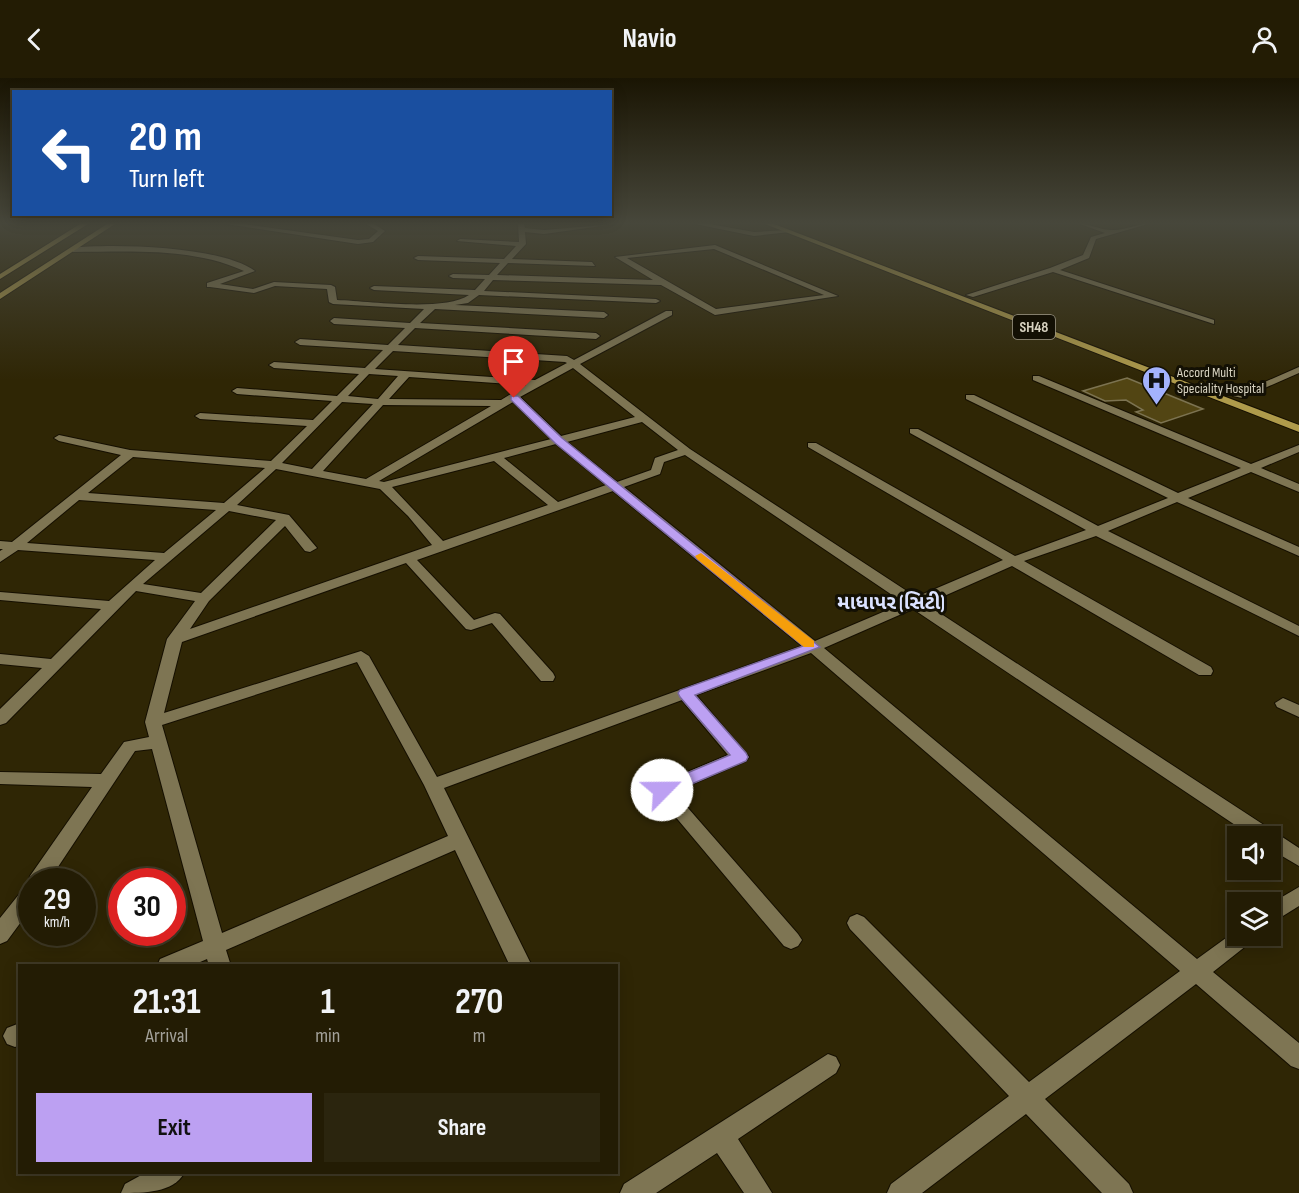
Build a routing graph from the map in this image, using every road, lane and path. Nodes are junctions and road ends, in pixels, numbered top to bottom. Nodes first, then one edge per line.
1 (33, 276) edge
2 (236, 276) edge
3 (454, 276) edge
4 (651, 276) edge
5 (786, 276) edge
6 (908, 276) edge
7 (918, 276) edge
8 (1033, 276) edge
9 (1071, 276) edge
10 (491, 277) junction
11 (663, 283) junction
12 (374, 288) dead end
13 (478, 292) junction
14 (970, 295) junction
15 (0, 297) edge
16 (656, 301) dead end
17 (430, 308) junction
18 (669, 314) dead end
19 (604, 315) dead end
20 (334, 321) dead end
21 (1211, 322) dead end
22 (411, 326) junction
23 (596, 336) dead end
24 (300, 342) dead end
25 (389, 347) junction
26 (574, 364) junction
27 (274, 365) dead end
28 (365, 370) junction
29 (1299, 370) edge
30 (407, 373) junction
31 (1036, 378) dead end
32 (537, 382) junction
33 (237, 391) dead end
34 (1238, 396) junction
35 (970, 397) dead end
36 (338, 398) junction
37 (510, 400) junction
38 (383, 402) junction
39 (200, 416) dead end
40 (644, 418) junction
41 (1299, 420) edge
42 (314, 423) junction
43 (1299, 429) edge
44 (914, 431) dead end
45 (58, 438) dead end
46 (558, 440) junction
47 (812, 445) dead end
48 (1299, 448) edge
49 (686, 451) junction
50 (130, 453) junction
51 (496, 457) junction
52 (273, 465) junction
53 (1251, 468) junction
54 (316, 472) junction
55 (368, 483) junction
56 (384, 486) junction
57 (615, 486) junction
58 (1299, 488) edge
59 (76, 496) junction
60 (1178, 498) junction
61 (556, 506) junction
62 (227, 507) junction
63 (285, 518) junction
64 (1097, 531) junction
65 (0, 545) edge
66 (17, 545) junction
67 (441, 547) junction
68 (310, 548) dead end
69 (1299, 552) edge
70 (167, 556) junction
71 (0, 558) edge
72 (408, 558) junction
73 (1010, 562) junction
74 (133, 586) junction
75 (0, 596) edge
76 (204, 598) junction
77 (917, 604) junction
78 (113, 606) junction
79 (1299, 632) edge
80 (176, 639) junction
81 (813, 647) junction
82 (0, 659) edge
83 (55, 664) junction
84 (1205, 671) dead end
85 (547, 677) dead end
86 (685, 693) junction
87 (1283, 703) dead end
88 (1299, 712) edge
89 (0, 719) edge
90 (153, 722) junction
91 (159, 742) junction
92 (0, 778) edge
93 (106, 781) junction
94 (433, 785) junction
95 (1250, 826) edge
96 (459, 840) junction
97 (1281, 847) edge
98 (1299, 858) edge
99 (47, 868) edge
100 (1299, 895) edge
101 (1281, 908) edge
102 (18, 910) edge
103 (857, 923) dead end
104 (0, 935) edge
105 (791, 940) dead end
106 (215, 945) junction
107 (1231, 946) edge
108 (172, 964) edge
109 (220, 964) edge
110 (520, 964) edge
111 (1196, 972) junction
112 (1299, 1058) edge
113 (828, 1065) dead end
114 (1028, 1097) junction
115 (720, 1135) junction
116 (169, 1174) edge
117 (134, 1193) edge
118 (633, 1193) edge
119 (759, 1193) edge
120 (900, 1193) edge
121 (1120, 1193) edge

1 - 15 main road
2 - 17 street
3 - 10 street
4 - 11 street
5 - 11 street
6 - 43 main road, SH48
7 - 14 main road, SH48
8 - 14 street
9 - 21 street
10 - 11 street
10 - 13 street
12 - 13 street
13 - 16 street
13 - 17 street
14 - 34 main road, SH48
17 - 19 street
17 - 22 street
18 - 26 street
20 - 22 street
22 - 23 street
22 - 25 street
24 - 25 street
25 - 26 street
25 - 28 street
26 - 32 street
26 - 40 street
27 - 28 street
28 - 30 street
28 - 36 street
29 - 34 street
30 - 32 street
30 - 38 street
31 - 53 street
32 - 37 street
33 - 36 street
34 - 41 main road, SH48
35 - 60 street
36 - 38 street
36 - 42 street
37 - 38 street
37 - 46 street
37 - 55 street
38 - 54 street
39 - 42 street
40 - 46 street
40 - 49 street
42 - 52 street
44 - 64 street
45 - 50 street
46 - 51 street
46 - 57 street
47 - 73 street
48 - 53 street
49 - 57 street
49 - 77 street
50 - 52 street
50 - 59 street
51 - 56 street
51 - 61 street
52 - 54 street
52 - 62 street
53 - 58 street
53 - 60 street
54 - 55 street
55 - 56 street
56 - 67 street
57 - 61 street
57 - 81 street
59 - 62 street
59 - 66 street
60 - 64 street
60 - 69 street
61 - 67 street
62 - 63 street
62 - 70 street
63 - 68 street
63 - 76 street
64 - 73 street
64 - 79 street
65 - 66 street
66 - 70 street
66 - 71 street
67 - 72 street
70 - 74 street
72 - 80 street
72 - 85 street
73 - 77 street
73 - 84 street
74 - 76 street
74 - 78 street
75 - 78 street
76 - 80 street
77 - 81 street
77 - 95 street
78 - 83 street
80 - 90 street
81 - 86 street
81 - 111 street
82 - 83 street
83 - 89 street
86 - 94 street
86 - 105 street
87 - 88 street
90 - 91 street
90 - 94 street
91 - 93 street
91 - 106 street
92 - 93 street
93 - 99 street
94 - 96 street
96 - 106 street
96 - 110 street
97 - 98 street
100 - 101 street
102 - 104 street
103 - 114 street
106 - 108 street
106 - 109 street
107 - 111 street
111 - 112 street
111 - 114 street
113 - 115 street
114 - 120 street
114 - 121 street
115 - 118 street
115 - 119 street
116 - 117 street

